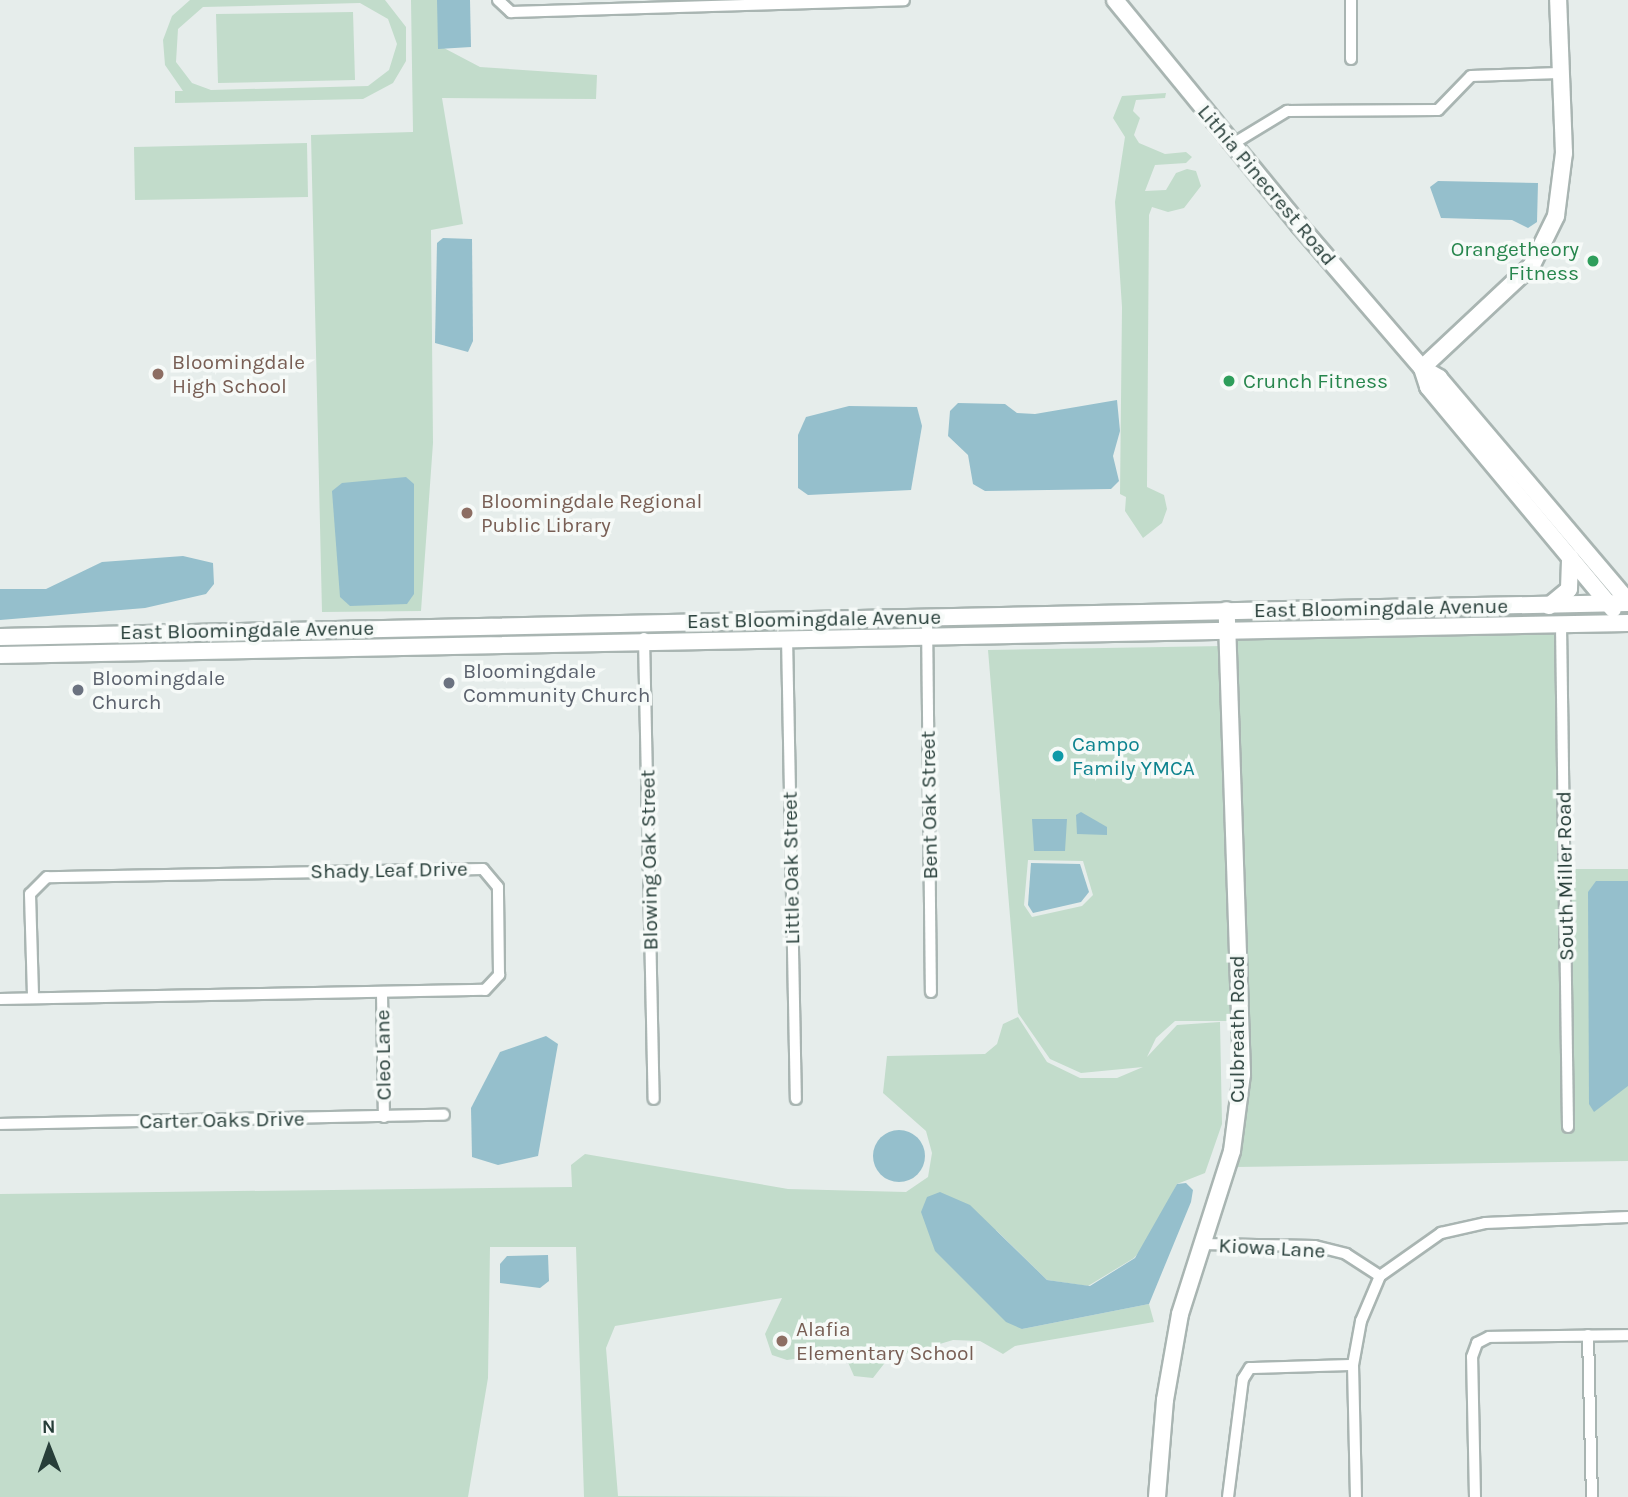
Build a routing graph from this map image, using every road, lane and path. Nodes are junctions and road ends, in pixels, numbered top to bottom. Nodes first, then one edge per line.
1 (498, 0) edge
2 (904, 0) edge
3 (1115, 0) edge
4 (1351, 0) edge
5 (1558, 0) edge
6 (1351, 59) dead end
7 (1559, 73) junction
8 (1231, 145) junction
9 (1422, 368) junction
10 (1570, 557) junction
11 (1628, 602) edge
12 (1609, 604) junction
13 (1549, 606) junction
14 (1227, 610) junction
15 (643, 621) junction
16 (1561, 625) junction
17 (1627, 625) edge
18 (927, 626) junction
19 (233, 629) junction
20 (1227, 634) junction
21 (0, 637) edge
22 (786, 637) junction
23 (644, 640) junction
24 (233, 648) junction
25 (0, 655) edge
26 (932, 992) dead end
27 (382, 993) junction
28 (33, 998) junction
29 (0, 999) edge
30 (654, 1099) dead end
31 (796, 1100) dead end
32 (444, 1115) dead end
33 (384, 1117) junction
34 (0, 1124) edge
35 (1568, 1127) dead end
36 (1628, 1217) edge
37 (1200, 1244) junction
38 (1380, 1276) junction
39 (1588, 1335) junction
40 (1628, 1335) edge
41 (1353, 1365) junction
42 (1157, 1497) edge
43 (1228, 1497) edge
44 (1356, 1497) edge
45 (1475, 1497) edge
46 (1592, 1497) edge

1 - 2 street
3 - 8 main road, Lithia Pinecrest Road
4 - 6 street
5 - 7 main road
7 - 8 street
7 - 9 main road
8 - 9 main road, Lithia Pinecrest Road
9 - 10 main road, Lithia Pinecrest Road
9 - 11 main road, Lithia Pinecrest Road
10 - 12 main road, Lithia Pinecrest Road
10 - 13 main road
11 - 12 main road, East Bloomingdale Avenue
12 - 13 main road, East Bloomingdale Avenue
12 - 17 main road, Lithia Pinecrest Road
13 - 14 main road, East Bloomingdale Avenue
14 - 18 main road, East Bloomingdale Avenue
14 - 20 main road, Culbreath Road
15 - 18 main road, East Bloomingdale Avenue
15 - 19 main road, East Bloomingdale Avenue
15 - 23 street, Blowing Oak Street
16 - 17 main road, East Bloomingdale Avenue
16 - 20 main road, East Bloomingdale Avenue
16 - 35 street, South Miller Road
18 - 20 main road, East Bloomingdale Avenue
18 - 22 main road, East Bloomingdale Avenue
18 - 26 street, Bent Oak Street
19 - 21 main road, East Bloomingdale Avenue
19 - 24 main road
20 - 37 main road, Culbreath Road
22 - 23 main road, East Bloomingdale Avenue
22 - 31 street, Little Oak Street
23 - 24 main road, East Bloomingdale Avenue
23 - 30 street, Blowing Oak Street
24 - 25 main road, East Bloomingdale Avenue
27 - 28 street, Shady Leaf Drive
27 - 28 street, Shady Leaf Drive
27 - 33 street, Cleo Lane
28 - 29 street, Shady Leaf Drive
32 - 33 street, Carter Oaks Drive
33 - 34 street, Carter Oaks Drive
36 - 38 street
37 - 38 street, Kiowa Lane
37 - 42 main road, Culbreath Road
38 - 41 street
39 - 40 street
39 - 45 street
39 - 46 street
41 - 43 street
41 - 44 street

